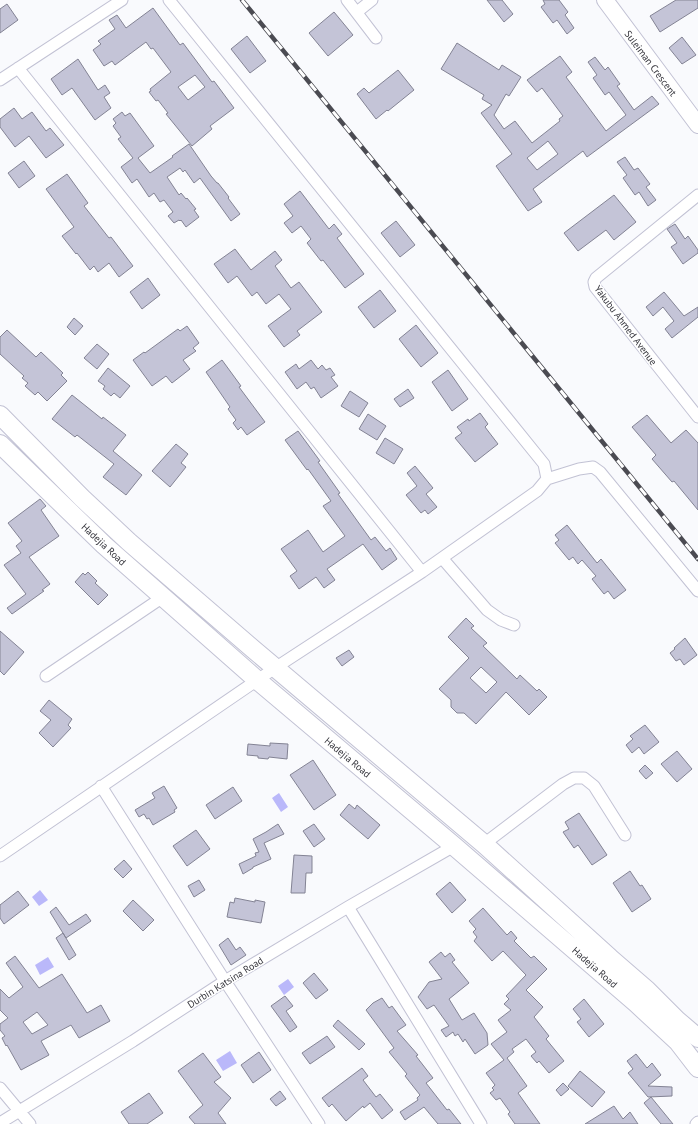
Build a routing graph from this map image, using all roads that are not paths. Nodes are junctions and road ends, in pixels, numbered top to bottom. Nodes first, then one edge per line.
1 (122, 0) edge
2 (169, 0) edge
3 (347, 0) edge
4 (372, 0) edge
5 (605, 0) edge
6 (357, 12) junction
7 (376, 38) dead end
8 (18, 68) junction
9 (0, 80) edge
10 (698, 126) edge
11 (698, 195) edge
12 (0, 415) edge
13 (698, 418) edge
14 (0, 444) edge
15 (547, 479) junction
16 (442, 558) junction
17 (422, 572) junction
18 (698, 591) edge
19 (163, 597) junction
20 (514, 625) dead end
21 (275, 668) junction
22 (46, 676) dead end
23 (257, 680) junction
24 (101, 786) junction
25 (625, 835) dead end
26 (484, 844) junction
27 (454, 846) junction
28 (0, 856) edge
29 (348, 907) junction
30 (226, 981) junction
31 (698, 1038) edge
32 (698, 1068) edge
33 (0, 1088) edge
34 (19, 1111) junction
35 (698, 1122) edge
36 (0, 1123) edge
37 (30, 1124) edge
38 (319, 1124) edge
39 (481, 1124) edge
40 (696, 1124) edge

1 - 8 street
2 - 15 street
3 - 6 street
4 - 6 street
5 - 10 street, Suleiman Crescent
6 - 7 street
8 - 9 street
8 - 17 street
11 - 13 street, Yakubu Ahmed Avenue
12 - 21 main road, Hadejia Road
14 - 19 main road, Hadejia Road
15 - 16 street
15 - 18 street
16 - 17 street
16 - 20 street
17 - 21 street
19 - 22 street
19 - 23 main road, Hadejia Road
21 - 23 street
21 - 26 main road, Hadejia Road
23 - 24 street
23 - 27 main road, Hadejia Road
24 - 28 street
24 - 30 street
25 - 26 street
26 - 31 main road, Hadejia Road
27 - 29 street, Durbin Katsina Road
27 - 32 main road, Hadejia Road
29 - 30 street, Durbin Katsina Road
29 - 39 street
30 - 34 street, Durbin Katsina Road
30 - 38 street
33 - 34 street
34 - 36 street, Durbin Katsina Road
34 - 37 street
35 - 40 street

